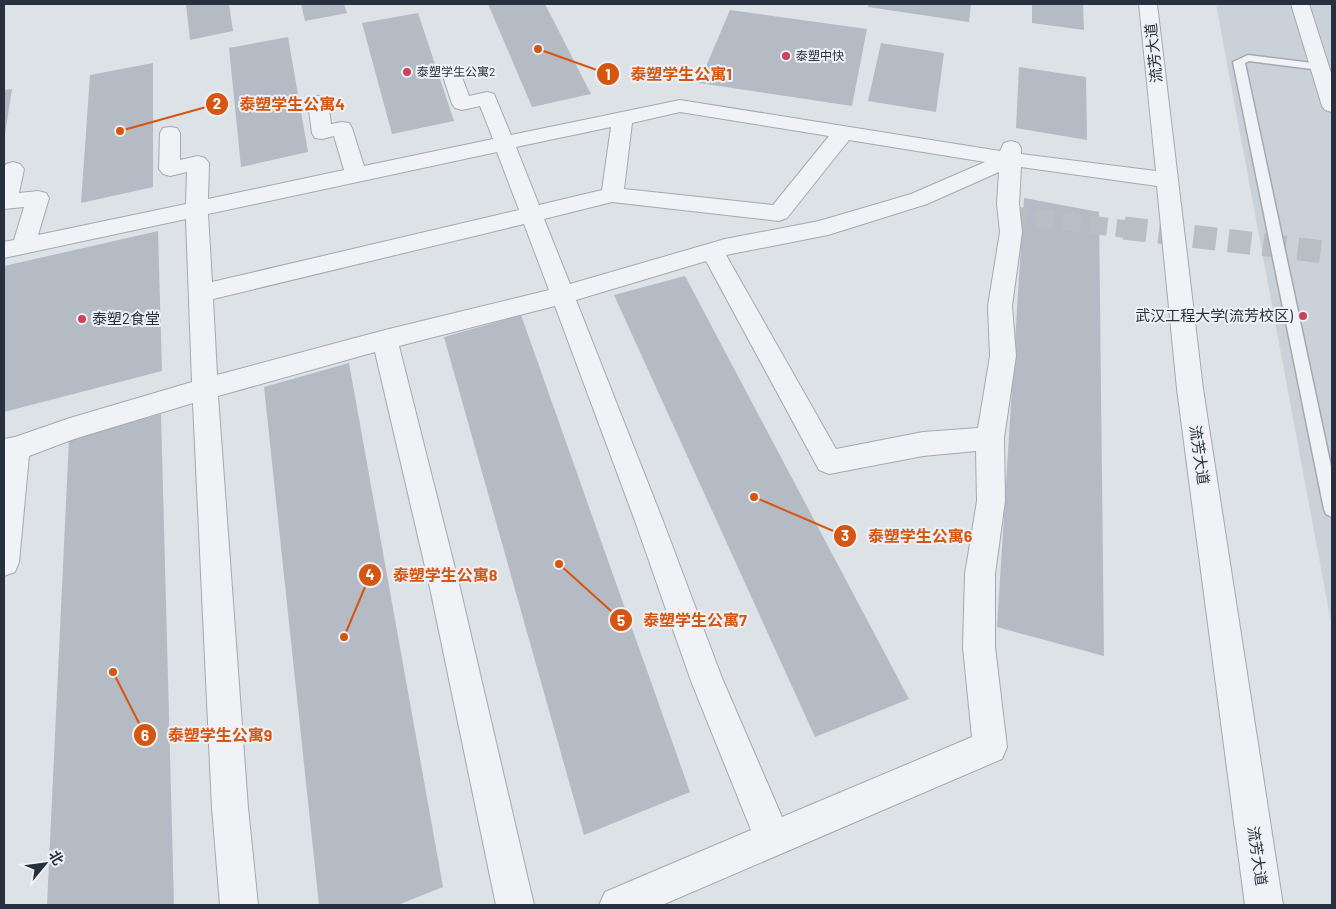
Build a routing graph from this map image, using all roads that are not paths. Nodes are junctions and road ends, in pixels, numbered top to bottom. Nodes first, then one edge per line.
1 (1148, 4) edge
2 (1300, 4) edge
3 (1320, 67) junction
4 (452, 74) dead end
5 (318, 102) dead end
6 (1332, 106) edge
7 (622, 119) junction
8 (844, 132) junction
9 (170, 133) dead end
10 (506, 143) junction
11 (1011, 153) junction
12 (12, 169) dead end
13 (356, 175) junction
14 (1167, 180) junction
15 (612, 195) junction
16 (197, 209) junction
17 (532, 214) junction
18 (13, 248) edge
19 (712, 251) junction
20 (201, 293) junction
21 (562, 295) junction
22 (384, 340) junction
23 (205, 389) junction
24 (990, 438) junction
25 (10, 450) edge
26 (1332, 509) edge
27 (4, 562) edge
28 (773, 839) junction
29 (239, 905) edge
30 (515, 905) edge
31 (618, 905) edge
32 (1264, 905) edge

1 - 14 street, 流芳大道
2 - 3 street
3 - 6 street
3 - 26 lane
4 - 10 street
5 - 13 street
7 - 8 street
7 - 10 street
7 - 15 street
8 - 11 street
8 - 15 street
9 - 16 street
10 - 13 street
10 - 17 street
11 - 14 street
11 - 19 street
11 - 24 street
12 - 18 street
13 - 16 street
14 - 32 street, 流芳大道
15 - 17 street
16 - 18 street
16 - 20 street
17 - 20 street
17 - 21 street
19 - 21 street
19 - 24 street
20 - 23 street
21 - 22 street
21 - 28 street
22 - 23 street
22 - 30 street
23 - 25 street
23 - 29 street
24 - 28 street
25 - 27 street
28 - 31 street

